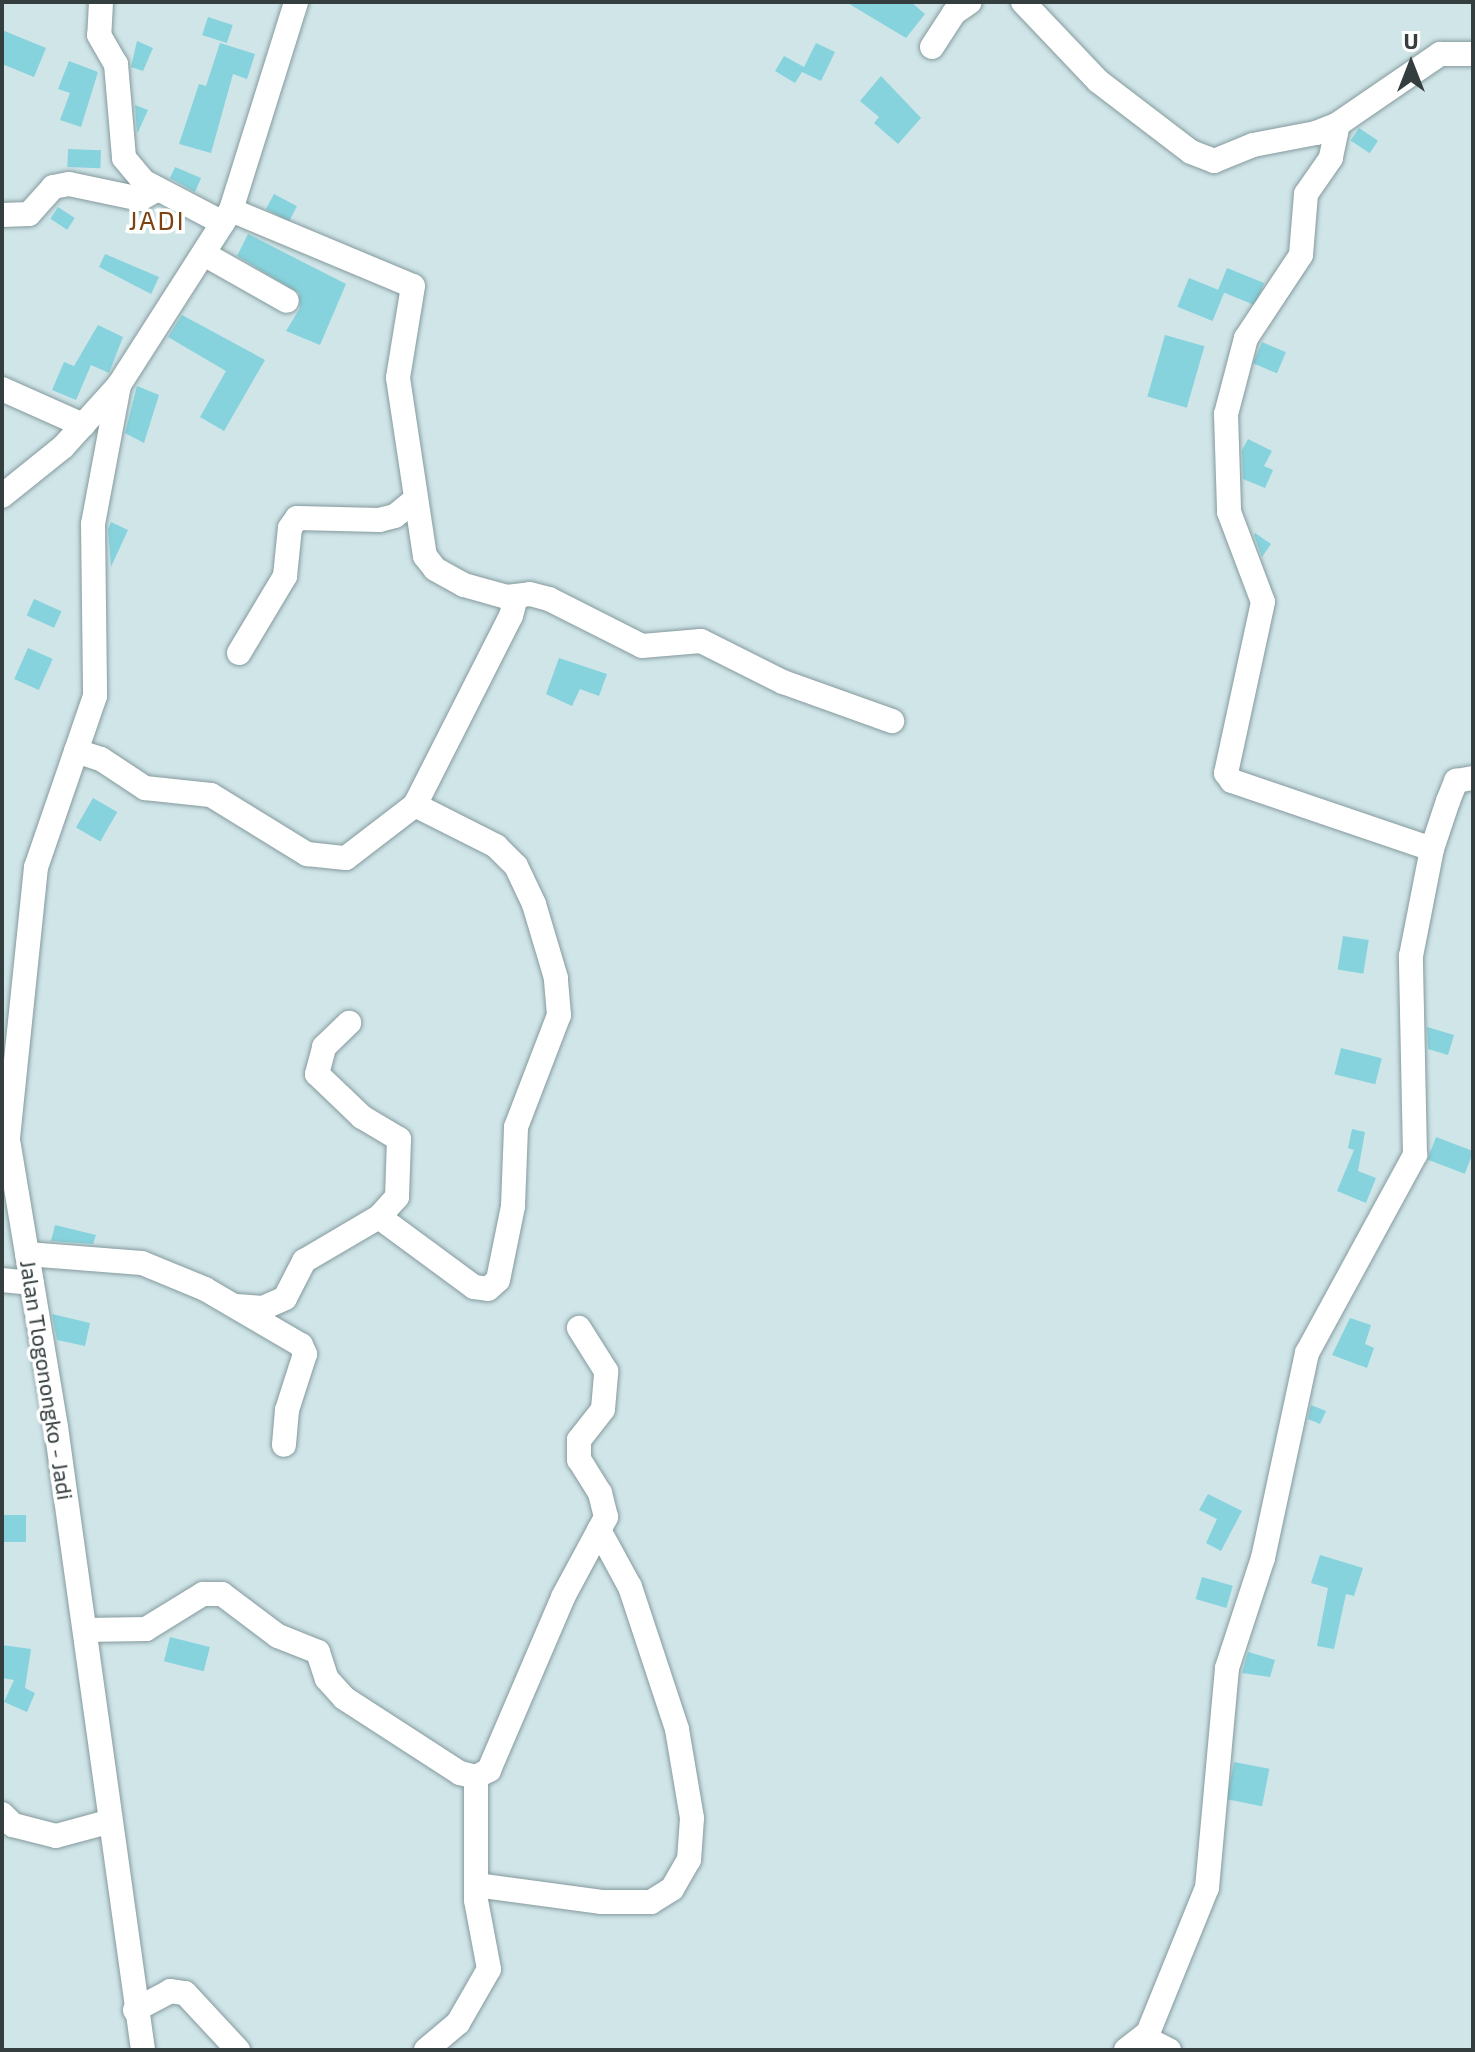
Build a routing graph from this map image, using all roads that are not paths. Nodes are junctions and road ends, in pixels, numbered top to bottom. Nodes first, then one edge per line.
1 (101, 2) edge
2 (296, 2) edge
3 (970, 2) edge
4 (1023, 2) edge
5 (932, 47) dead end
6 (1473, 54) edge
7 (1338, 124) junction
8 (156, 190) junction
9 (2, 215) edge
10 (227, 216) junction
11 (204, 254) junction
12 (287, 301) dead end
13 (119, 385) junction
14 (2, 389) edge
15 (83, 425) junction
16 (63, 447) junction
17 (102, 465) junction
18 (2, 496) edge
19 (415, 500) junction
20 (516, 597) junction
21 (239, 653) dead end
22 (892, 721) dead end
23 (76, 751) junction
24 (1473, 778) edge
25 (415, 805) junction
26 (1432, 849) junction
27 (10, 1018) edge
28 (349, 1023) dead end
29 (379, 1217) junction
30 (27, 1254) junction
31 (2, 1280) edge
32 (32, 1283) junction
33 (236, 1306) junction
34 (579, 1328) dead end
35 (284, 1445) dead end
36 (599, 1530) junction
37 (85, 1630) junction
38 (476, 1777) junction
39 (2, 1814) edge
40 (108, 1822) junction
41 (476, 1885) junction
42 (135, 2010) junction
43 (1136, 2044) edge
44 (143, 2050) edge
45 (238, 2050) edge
46 (426, 2050) edge
47 (1169, 2050) edge

1 - 8 street
2 - 10 street
3 - 5 street
4 - 7 street
6 - 7 street
7 - 26 street
8 - 9 street
8 - 10 street
10 - 11 street
10 - 19 street
11 - 12 street
11 - 13 street
13 - 15 street
13 - 17 street, Jalan Tlogonongko - Jadi
14 - 15 street
15 - 16 street
16 - 17 street
16 - 18 street
17 - 23 street, Jalan Tlogonongko - Jadi
19 - 20 street
19 - 21 street
20 - 22 street
20 - 25 street
23 - 25 street
23 - 27 street, Jalan Tlogonongko - Jadi
24 - 26 street
25 - 29 street
26 - 43 street
27 - 30 street, Jalan Tlogonongko - Jadi
28 - 29 street
29 - 33 street
30 - 32 street, Jalan Tlogonongko - Jadi
30 - 33 street
31 - 32 street
32 - 37 street, Jalan Tlogonongko - Jadi
33 - 35 street
34 - 36 street
36 - 38 street
36 - 41 street
37 - 38 street
37 - 40 street, Jalan Tlogonongko - Jadi
38 - 41 street
39 - 40 street
40 - 42 street, Jalan Tlogonongko - Jadi
41 - 46 street
42 - 44 street, Jalan Tlogonongko - Jadi
42 - 45 street
43 - 47 street

